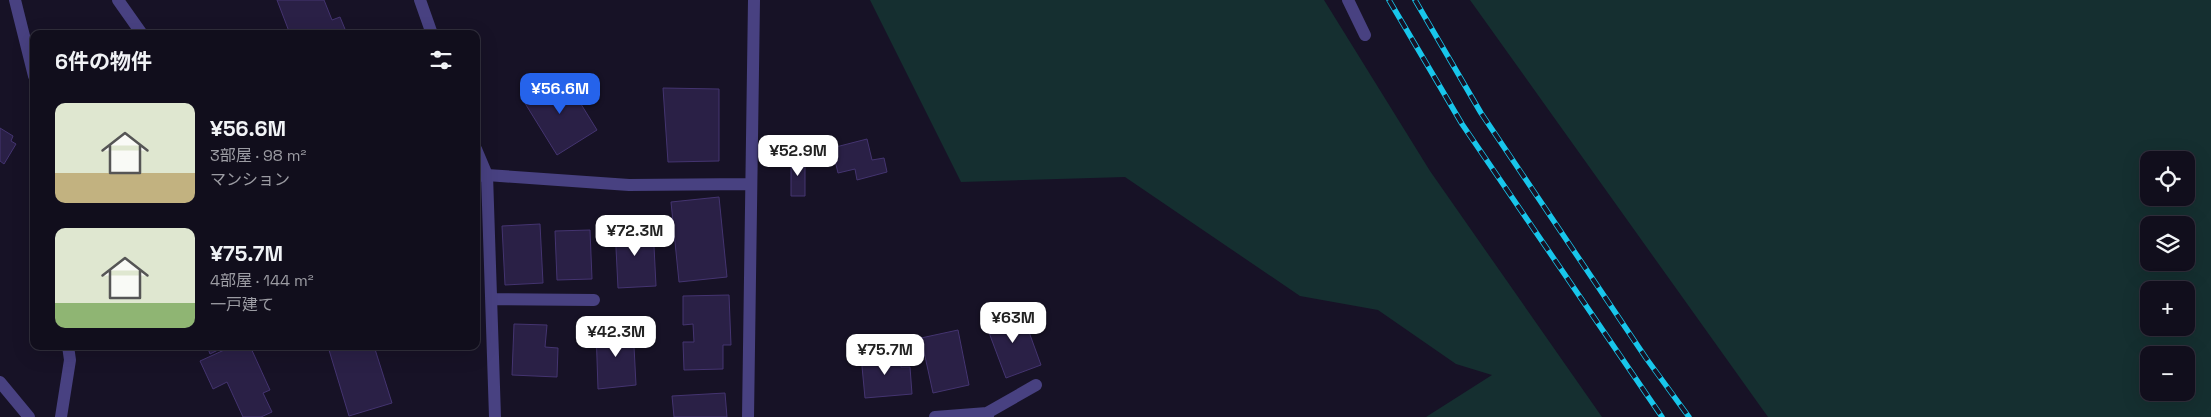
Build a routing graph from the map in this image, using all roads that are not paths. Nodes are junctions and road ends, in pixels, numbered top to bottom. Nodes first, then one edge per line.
1 (15, 0) edge
2 (118, 0) edge
3 (420, 0) edge
4 (754, 0) edge
5 (1348, 0) edge
6 (139, 30) edge
7 (431, 30) edge
8 (1365, 35) dead end
9 (30, 60) edge
10 (482, 175) edge
11 (750, 184) junction
12 (491, 299) junction
13 (594, 300) dead end
14 (69, 350) edge
15 (0, 382) edge
16 (1036, 386) dead end
17 (987, 415) edge
18 (29, 417) edge
19 (61, 417) edge
20 (495, 417) edge
21 (748, 417) edge
22 (935, 417) edge

1 - 9 street
2 - 6 street
3 - 7 street
4 - 11 street
5 - 8 street
10 - 11 street
10 - 12 street
11 - 21 street
12 - 13 street
12 - 20 street
14 - 19 street
15 - 18 street
16 - 17 street
17 - 22 street

